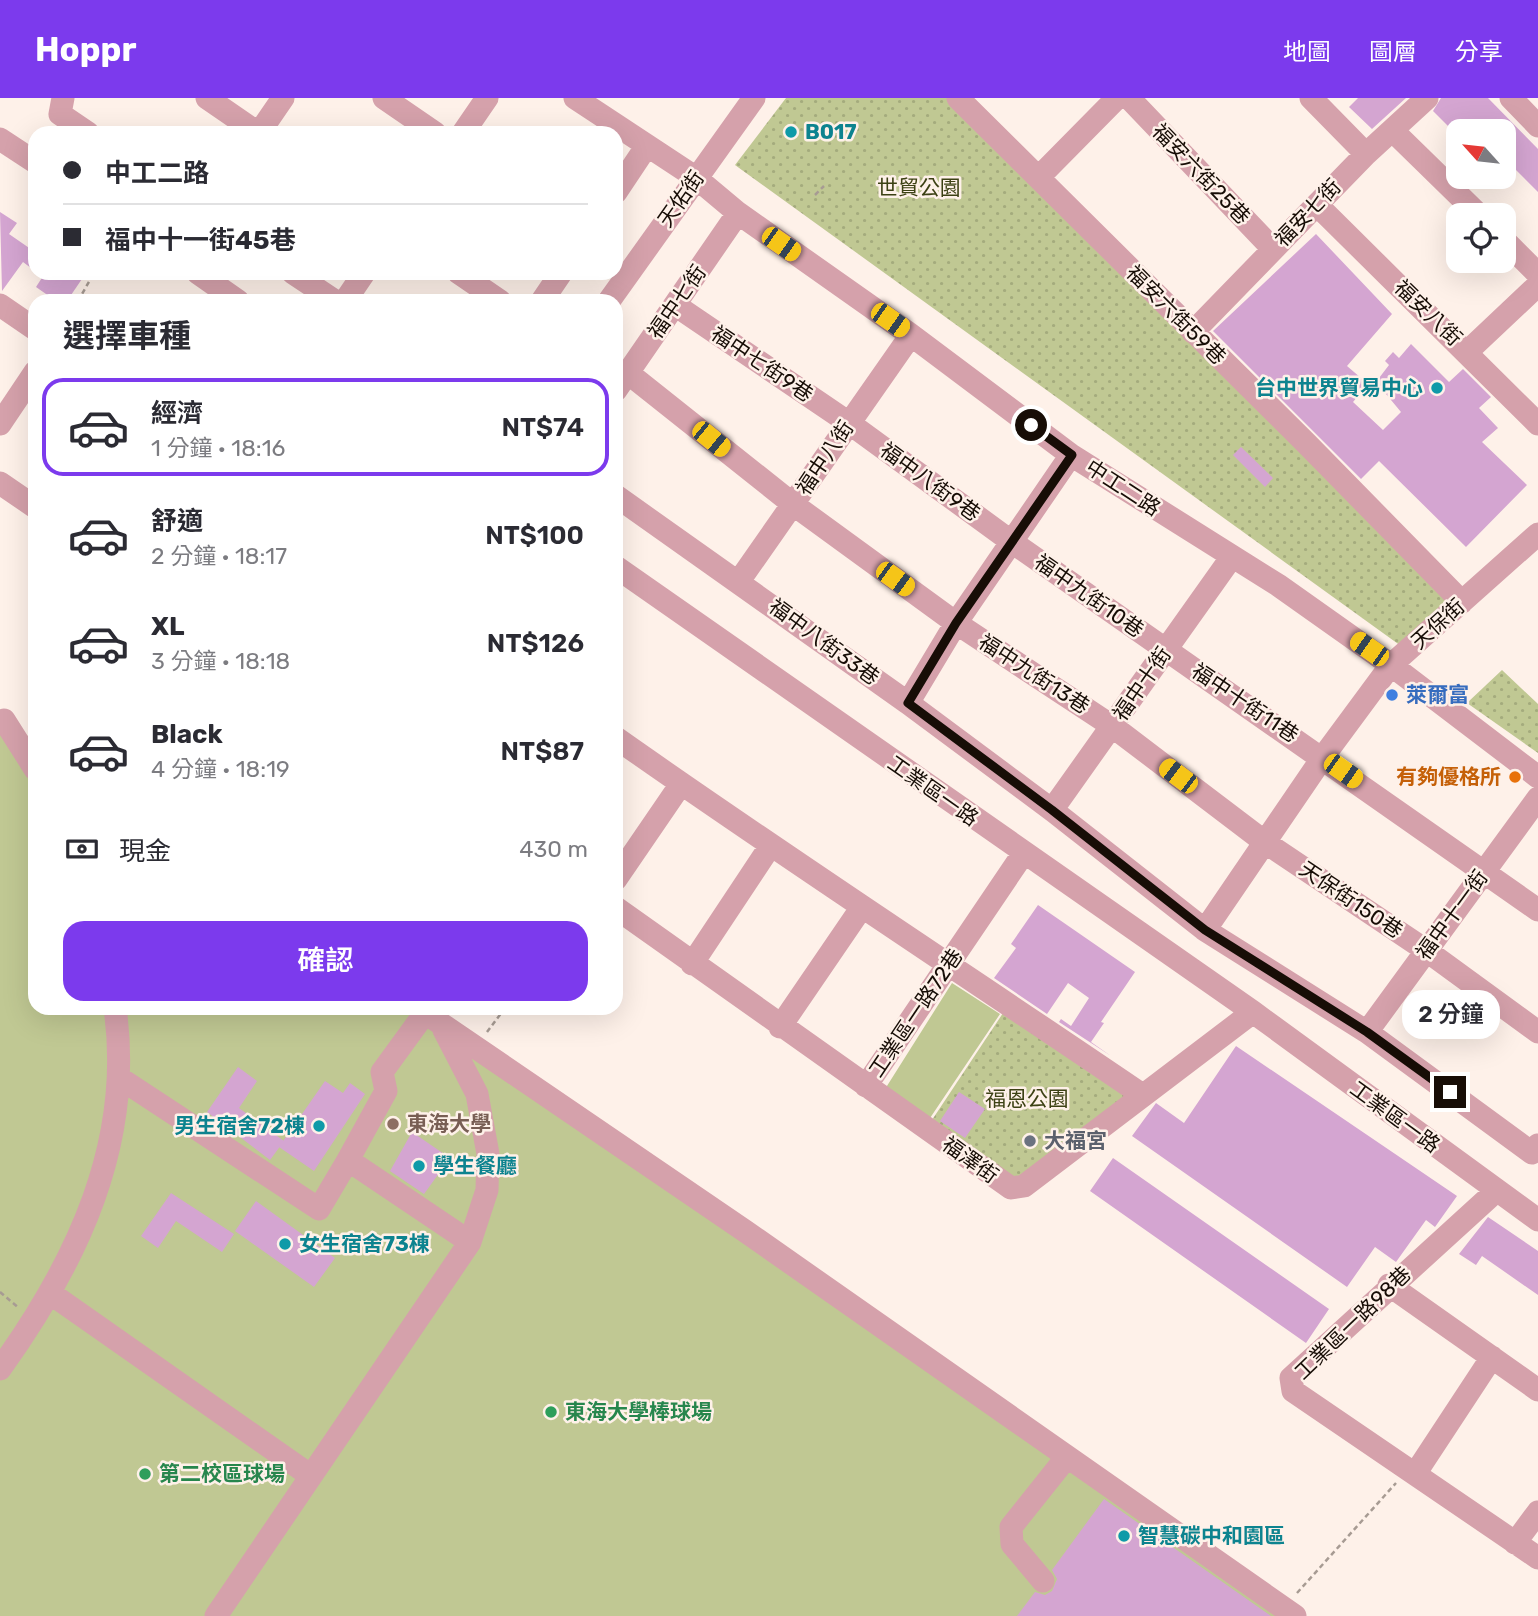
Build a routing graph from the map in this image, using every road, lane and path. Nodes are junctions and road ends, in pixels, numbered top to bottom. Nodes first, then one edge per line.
1 (207, 98) edge
2 (282, 98) edge
3 (384, 98) edge
4 (487, 98) edge
5 (575, 98) edge
6 (754, 98) edge
7 (958, 98) edge
8 (1117, 98) edge
9 (1129, 98) edge
10 (1311, 98) edge
11 (1427, 98) edge
12 (1511, 98) edge
13 (62, 106) edge
14 (81, 126) edge
15 (249, 126) edge
16 (264, 126) edge
17 (425, 126) edge
18 (468, 126) edge
19 (616, 126) edge
20 (1538, 126) edge
21 (1392, 130) junction
22 (623, 131) edge
23 (0, 139) edge
24 (646, 147) junction
25 (1366, 154) junction
26 (28, 157) edge
27 (695, 177) junction
28 (1039, 177) junction
29 (623, 182) edge
30 (824, 186) dead end
31 (815, 195) dead end
32 (1467, 203) edge
33 (1317, 205) junction
34 (738, 213) junction
35 (1273, 249) junction
36 (1516, 252) edge
37 (1538, 274) edge
38 (208, 280) edge
39 (304, 280) edge
40 (469, 280) edge
41 (1538, 285) edge
42 (229, 294) edge
43 (324, 294) edge
44 (490, 294) edge
45 (614, 294) edge
46 (0, 304) edge
47 (675, 305) junction
48 (28, 324) edge
49 (1193, 332) junction
50 (911, 335) junction
51 (1468, 351) junction
52 (623, 380) edge
53 (28, 382) edge
54 (623, 382) edge
55 (849, 423) junction
56 (0, 424) edge
57 (1538, 424) edge
58 (1072, 455) junction
59 (0, 483) edge
60 (623, 501) edge
61 (28, 502) edge
62 (794, 505) junction
63 (1538, 534) edge
64 (1012, 542) junction
65 (1231, 558) junction
66 (623, 572) edge
67 (739, 581) junction
68 (1462, 602) junction
69 (956, 623) junction
70 (1166, 650) junction
71 (1391, 665) junction
72 (908, 703) junction
73 (2, 718) edge
74 (1112, 726) junction
75 (28, 736) edge
76 (623, 743) edge
77 (1323, 757) junction
78 (28, 758) edge
79 (1538, 777) edge
80 (681, 784) junction
81 (1538, 798) edge
82 (1052, 810) junction
83 (1266, 844) junction
84 (771, 845) junction
85 (1023, 854) junction
86 (623, 869) edge
87 (1484, 870) junction
88 (862, 907) junction
89 (1538, 910) edge
90 (623, 913) edge
91 (1205, 930) junction
92 (1427, 951) junction
93 (692, 964) junction
94 (948, 967) junction
95 (1252, 1012) junction
96 (116, 1015) edge
97 (418, 1015) edge
98 (426, 1015) edge
99 (500, 1015) edge
100 (780, 1027) junction
101 (443, 1028) junction
102 (1367, 1032) junction
103 (1538, 1032) edge
104 (474, 1049) junction
105 (121, 1079) junction
106 (866, 1086) junction
107 (1141, 1094) junction
108 (1535, 1149) edge
109 (348, 1160) junction
110 (1496, 1192) junction
111 (1538, 1220) edge
112 (470, 1242) junction
113 (1389, 1285) junction
114 (50, 1293) junction
115 (1492, 1357) junction
116 (0, 1369) edge
117 (1538, 1390) edge
118 (1066, 1458) junction
119 (1415, 1474) junction
120 (311, 1476) junction
121 (1538, 1511) edge
122 (1514, 1543) junction
123 (1538, 1558) edge
124 (1043, 1581) dead end
125 (1289, 1612) edge
126 (216, 1616) edge

1 - 15 street
2 - 16 street
3 - 17 street
4 - 18 street
5 - 19 street, 中工二路
6 - 27 street, 天佑街
7 - 28 street, 福安六街59巷
8 - 28 street
9 - 35 street, 福安六街25巷
10 - 25 street
11 - 21 street, 福安七街
12 - 20 street
13 - 14 street
21 - 25 street, 福安七街
21 - 32 street
22 - 24 street, 中工二路
23 - 26 street
24 - 27 street, 中工二路
24 - 29 street
25 - 33 street, 福安七街
27 - 34 street, 中工二路
27 - 45 street, 天佑街
28 - 49 street, 福安六街59巷
30 - 31 path
33 - 35 street, 福安七街
33 - 51 street, 福安八街
34 - 47 street, 福中七街
34 - 50 street, 中工二路
35 - 49 street, 福安七街
36 - 37 street
38 - 42 street
39 - 43 street
40 - 44 street
41 - 51 street
46 - 48 street
47 - 52 street, 福中七街
47 - 55 street, 福中七街9巷
49 - 68 street, 福安六街59巷
50 - 55 street, 福中八街
50 - 58 street, 中工二路
51 - 57 street, 福安八街
53 - 56 street
54 - 62 street, 福中九街13巷
55 - 62 street, 福中八街
55 - 64 street, 福中八街9巷
58 - 64 street
58 - 65 street, 中工二路
59 - 61 street
60 - 67 street, 福中八街33巷
62 - 67 street, 福中八街
62 - 69 street, 福中九街13巷
63 - 68 street, 天保街
64 - 69 street
64 - 70 street, 福中九街10巷
65 - 70 street, 福中十街
65 - 71 street, 中工二路
66 - 85 street, 工業區一路
67 - 72 street, 福中八街33巷
68 - 71 street, 天保街
69 - 72 street
69 - 74 street, 福中九街13巷
70 - 74 street, 福中十街
70 - 77 street, 福中十街11巷
71 - 77 street, 天保街
71 - 79 street, 中工二路
72 - 82 street, 福中八街33巷
73 - 75 street
73 - 78 street
74 - 82 street, 福中十街
74 - 83 street, 福中九街13巷
76 - 80 street
77 - 83 street, 天保街
77 - 87 street, 福中十街11巷
80 - 84 street
80 - 86 street
81 - 87 street, 福中十一街
82 - 91 street, 福中八街33巷
83 - 91 street, 天保街
83 - 92 street, 天保街150巷
84 - 88 street
84 - 93 street
85 - 94 street, 工業區一路72巷
85 - 95 street, 工業區一路
87 - 89 street, 福中十街11巷
87 - 92 street, 福中十一街
88 - 94 street
88 - 100 street
90 - 93 street, 工業區一路72巷
91 - 102 street, 福中八街33巷
92 - 102 street, 福中十一街
92 - 103 street, 天保街150巷
93 - 100 street, 工業區一路72巷
94 - 106 street, 工業區一路72巷
94 - 107 street
95 - 107 street
95 - 110 street, 工業區一路
96 - 105 street
97 - 109 street
98 - 101 street
99 - 104 path
100 - 106 street, 工業區一路72巷
101 - 104 street
101 - 112 street
102 - 108 street, 福中八街33巷
104 - 118 street
105 - 109 street
105 - 114 street
106 - 107 street, 福澤街
109 - 112 street
110 - 111 street, 工業區一路
110 - 113 street, 工業區一路98巷
112 - 120 street
113 - 115 street
113 - 119 street, 工業區一路98巷
114 - 116 street
114 - 120 street
115 - 117 street
115 - 119 street
118 - 124 street
118 - 125 street
119 - 122 street, 工業區一路98巷
119 - 125 path
120 - 126 street
121 - 122 street
122 - 123 street, 工業區一路98巷

